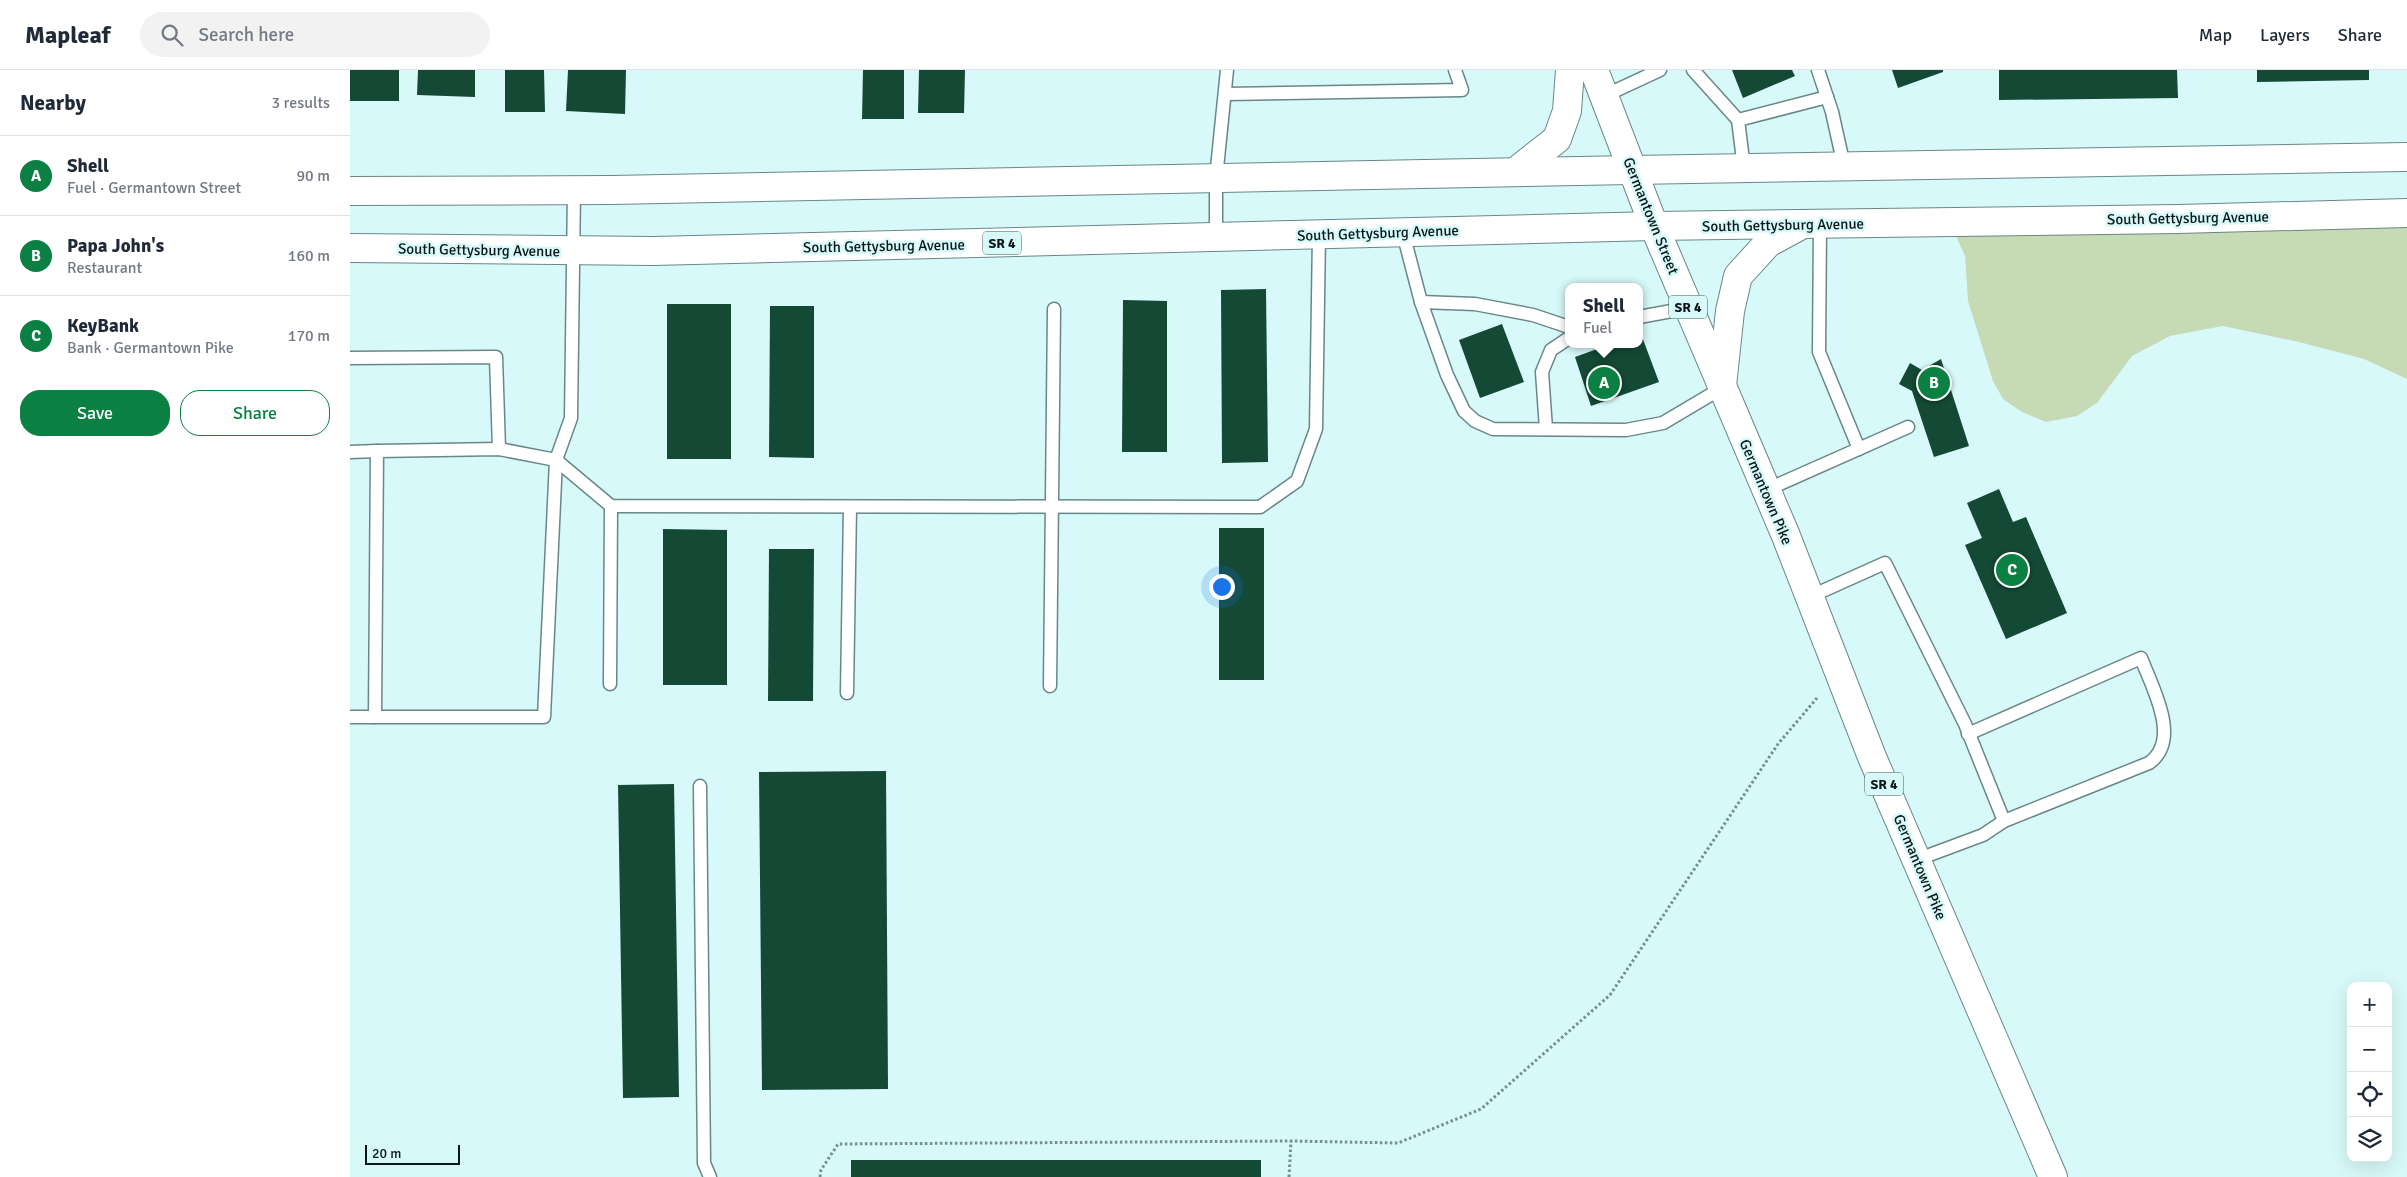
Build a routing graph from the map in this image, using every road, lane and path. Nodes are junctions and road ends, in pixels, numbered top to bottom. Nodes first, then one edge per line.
1 (1227, 70) edge
2 (1455, 70) edge
3 (1570, 70) edge
4 (1594, 70) edge
5 (1660, 70) edge
6 (1693, 70) edge
7 (1818, 70) edge
8 (1226, 94) junction
9 (1604, 96) junction
10 (1827, 98) junction
11 (1738, 120) junction
12 (2407, 157) edge
13 (1844, 166) junction
14 (1744, 168) junction
15 (1632, 170) junction
16 (1515, 172) junction
17 (1216, 178) junction
18 (574, 190) junction
19 (350, 191) edge
20 (2407, 213) edge
21 (1811, 224) junction
22 (1654, 226) junction
23 (1403, 233) junction
24 (1319, 235) junction
25 (1216, 238) junction
26 (350, 248) edge
27 (574, 251) junction
28 (1421, 302) junction
29 (1688, 308) junction
30 (1054, 309) dead end
31 (1643, 316) edge
32 (1565, 326) edge
33 (1565, 341) edge
34 (350, 358) edge
35 (1722, 388) junction
36 (1908, 427) dead end
37 (1546, 429) junction
38 (499, 449) junction
39 (1859, 449) junction
40 (350, 452) edge
41 (377, 452) junction
42 (556, 460) junction
43 (1766, 490) junction
44 (611, 506) junction
45 (1052, 506) junction
46 (850, 507) junction
47 (1809, 597) junction
48 (1839, 672) junction
49 (610, 684) dead end
50 (1050, 686) dead end
51 (847, 693) dead end
52 (350, 717) edge
53 (375, 717) junction
54 (1968, 734) junction
55 (700, 786) dead end
56 (2004, 821) junction
57 (1916, 860) junction
58 (1291, 1141) junction
59 (710, 1177) edge
60 (820, 1177) edge
61 (1289, 1177) edge
62 (2053, 1177) edge

1 - 8 lane
2 - 8 lane
3 - 16 main road
4 - 9 main road, Germantown Street
5 - 9 lane
6 - 11 lane
7 - 10 lane
8 - 17 lane
9 - 15 main road, Germantown Street
10 - 11 lane
10 - 13 lane
11 - 14 lane
12 - 13 main road
13 - 14 main road
14 - 15 main road
15 - 16 main road
15 - 22 main road, Germantown Street / SR 4
16 - 17 main road
17 - 18 main road
17 - 25 lane
18 - 19 main road
18 - 27 lane
20 - 21 main road, South Gettysburg Avenue
21 - 22 main road, South Gettysburg Avenue
21 - 35 main road
21 - 39 lane
22 - 23 main road, South Gettysburg Avenue / SR 4
22 - 29 main road, Germantown Street / SR 4
23 - 24 main road, South Gettysburg Avenue / SR 4
23 - 28 lane
24 - 25 main road, South Gettysburg Avenue / SR 4
24 - 45 lane
25 - 27 main road, South Gettysburg Avenue / SR 4
26 - 27 main road, South Gettysburg Avenue / SR 4
27 - 42 lane
28 - 32 lane
28 - 37 lane
29 - 31 lane
29 - 35 main road, Germantown Street / SR 4
30 - 45 lane
33 - 37 lane
34 - 38 lane
35 - 37 lane
35 - 43 main road, Germantown Pike / SR 4
36 - 39 lane
38 - 41 lane
38 - 42 lane
39 - 43 lane
40 - 41 lane
41 - 53 lane
42 - 44 lane
42 - 53 lane
43 - 47 main road, Germantown Pike / SR 4
44 - 46 lane
44 - 49 lane
45 - 46 lane
45 - 50 lane
46 - 51 lane
47 - 48 main road, Germantown Pike / SR 4
47 - 54 lane
48 - 57 main road, Germantown Pike / SR 4
48 - 58 path
52 - 53 lane
54 - 56 lane
54 - 56 lane
55 - 59 lane
56 - 57 lane
57 - 62 main road, Germantown Pike / SR 4
58 - 60 path
58 - 61 path

